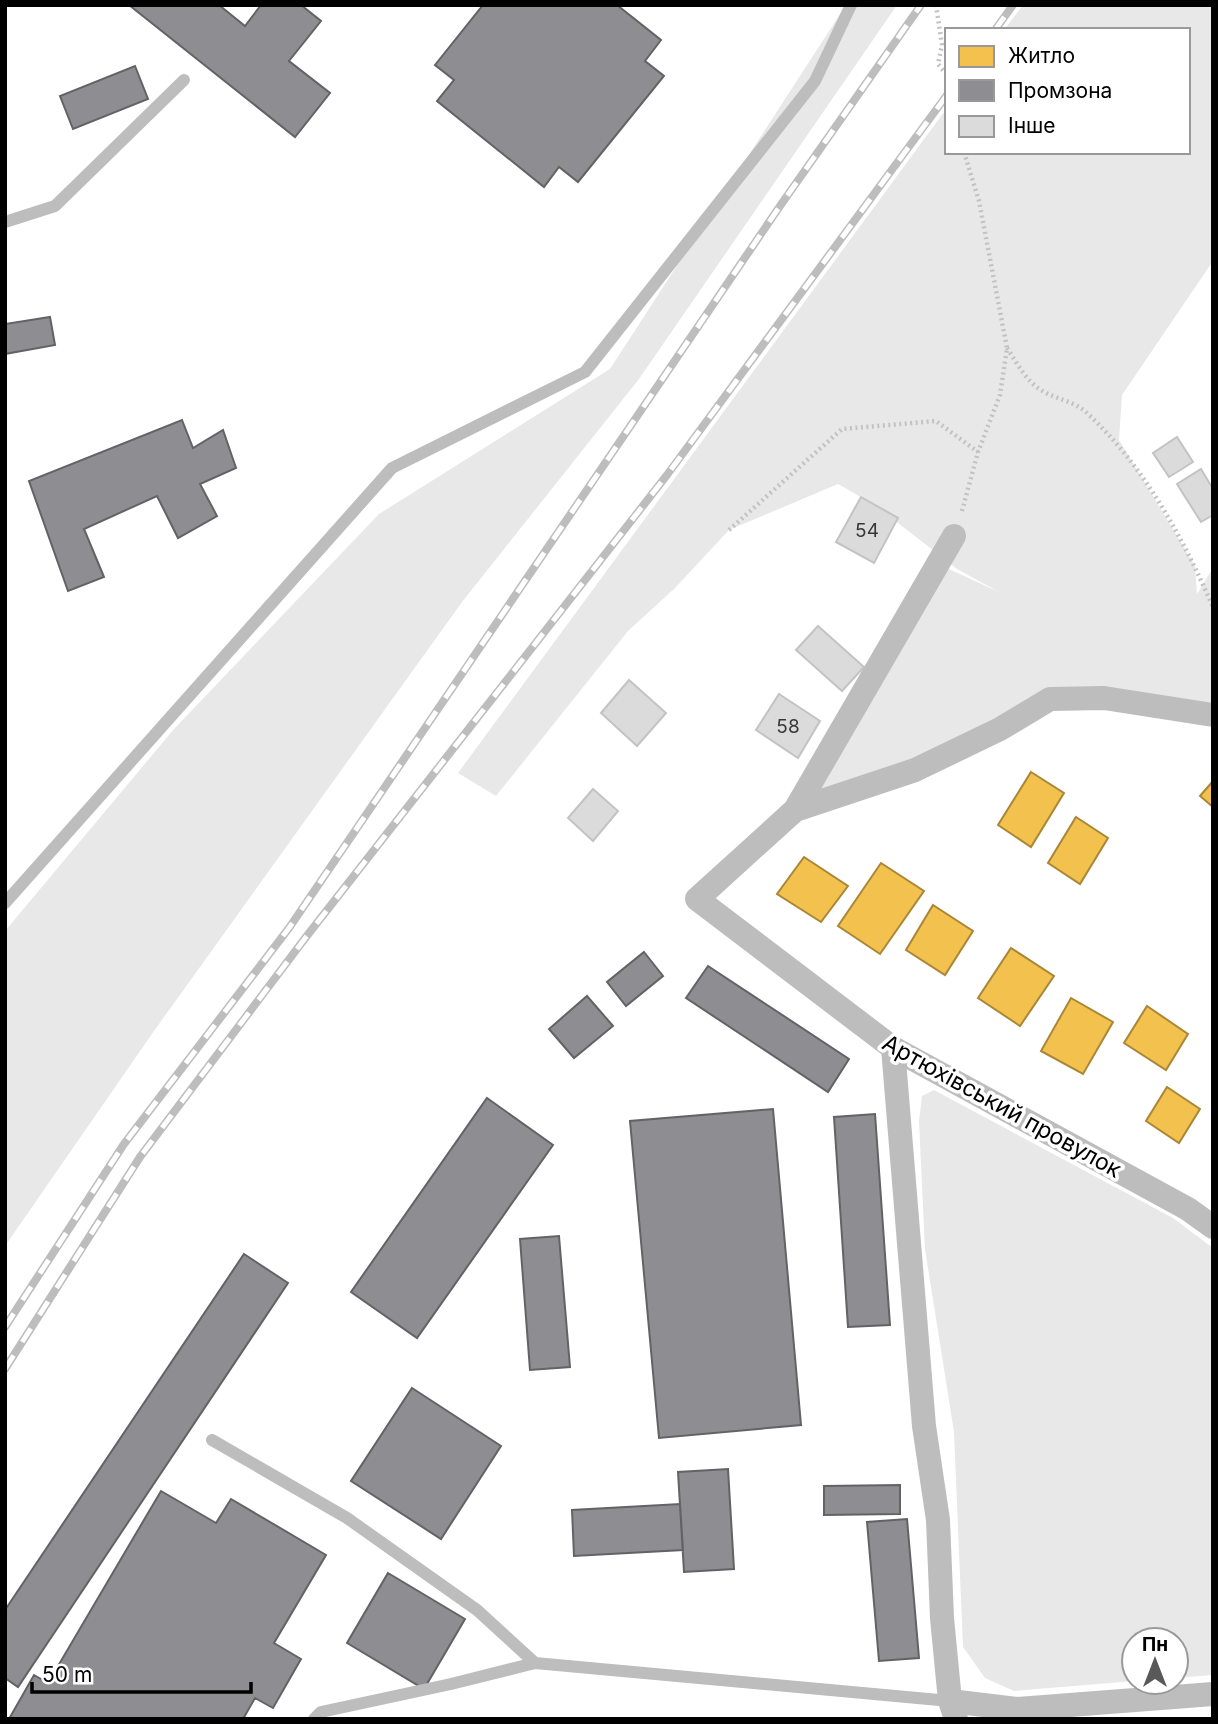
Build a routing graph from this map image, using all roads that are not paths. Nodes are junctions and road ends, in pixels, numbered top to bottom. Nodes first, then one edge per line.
1 (851, 5) edge
2 (184, 80) dead end
3 (5, 222) edge
4 (954, 536) road end
5 (1213, 715) edge
6 (795, 810) junction
7 (5, 903) edge
8 (893, 1048) junction
9 (1213, 1227) edge
10 (212, 1440) dead end
11 (535, 1663) junction
12 (1213, 1694) edge
13 (953, 1710) edge
14 (314, 1719) edge

1 - 7 lane
2 - 3 lane
4 - 6 street
5 - 6 street
6 - 8 street, Артюхівський провулок
8 - 9 street, Артюхівський провулок
8 - 13 street
10 - 11 lane
11 - 13 lane
11 - 14 lane
12 - 13 street

